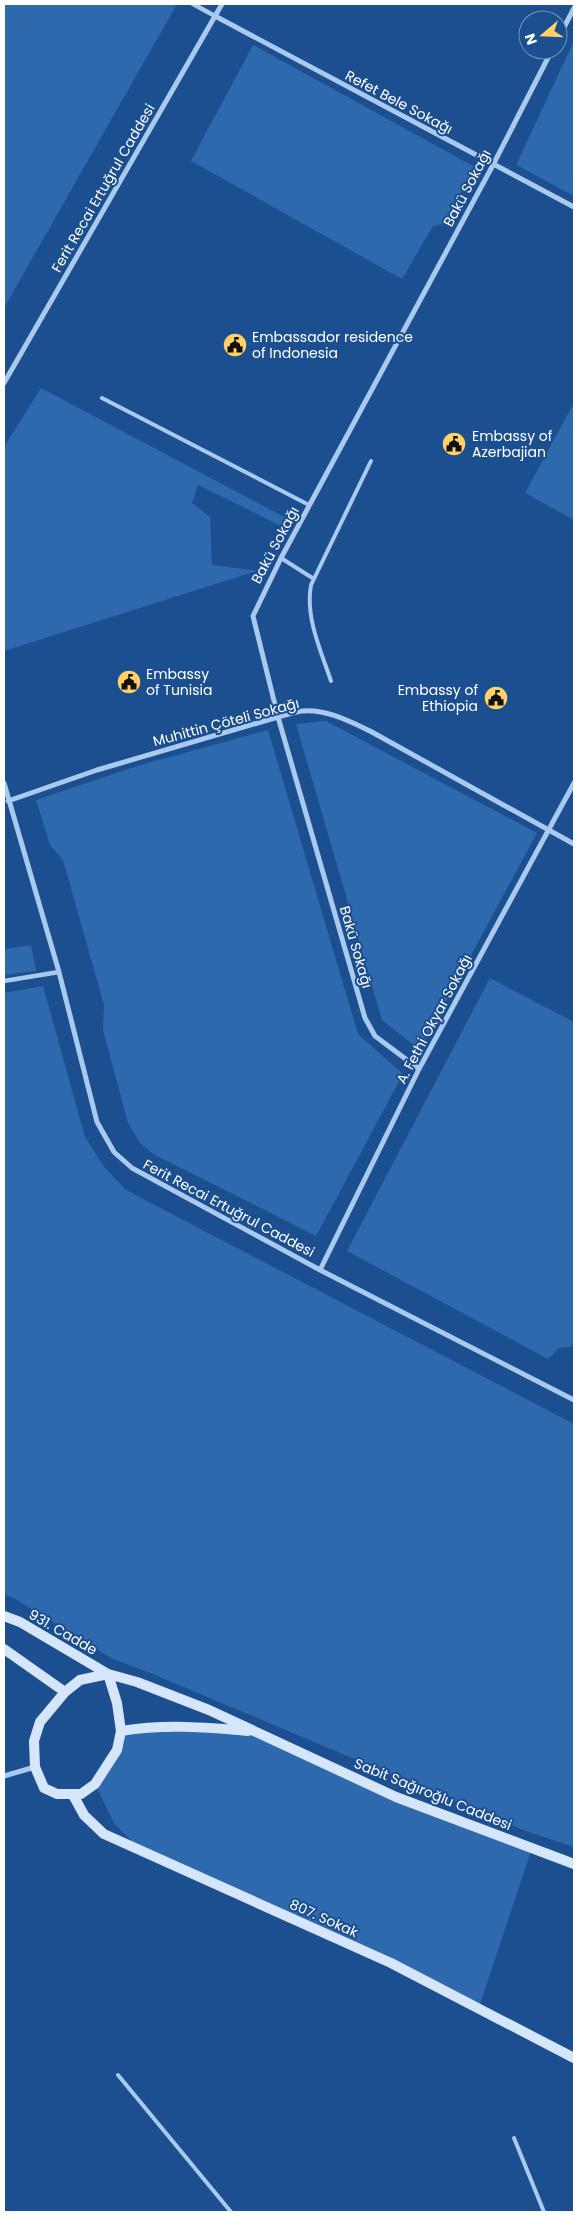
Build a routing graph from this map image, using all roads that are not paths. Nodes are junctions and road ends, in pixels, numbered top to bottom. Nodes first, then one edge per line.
1 (193, 4) edge
2 (222, 4) edge
3 (574, 8) edge
4 (214, 16) junction
5 (568, 20) edge
6 (547, 60) edge
7 (493, 165) junction
8 (574, 207) edge
9 (4, 383) edge
10 (102, 398) dead end
11 (371, 461) dead end
12 (309, 505) junction
13 (281, 558) junction
14 (314, 578) junction
15 (331, 682) dead end
16 (278, 717) junction
17 (4, 783) edge
18 (574, 783) edge
19 (8, 802) junction
20 (549, 830) junction
21 (574, 844) edge
22 (59, 972) junction
23 (4, 981) edge
24 (419, 1069) junction
25 (320, 1270) junction
26 (574, 1400) edge
27 (4, 1616) edge
28 (4, 1649) edge
29 (108, 1674) junction
30 (65, 1692) junction
31 (121, 1731) junction
32 (257, 1732) junction
33 (35, 1767) junction
34 (4, 1776) edge
35 (73, 1795) junction
36 (574, 1864) edge
37 (574, 2058) edge
38 (118, 2075) dead end
39 (514, 2138) dead end
40 (231, 2212) edge
41 (544, 2212) edge

1 - 4 street
2 - 4 street, Ferit Recai Ertuğrul Caddesi
3 - 5 street
4 - 7 street, Refet Bele Sokağı
4 - 9 street, Ferit Recai Ertuğrul Caddesi
6 - 7 street, Bakü Sokağı
7 - 8 street, Refet Bele Sokağı
7 - 12 street, Bakü Sokağı
10 - 12 lane
11 - 14 lane
12 - 13 street, Bakü Sokağı
13 - 14 lane
13 - 16 street, Bakü Sokağı
14 - 15 lane
16 - 19 street, Muhittin Çöteli Sokağı
16 - 20 street, Muhittin Çöteli Sokağı
16 - 24 street, Bakü Sokağı
17 - 19 street, Ferit Recai Ertuğrul Caddesi
18 - 20 street, A. Fethi Okyar Sokağı
19 - 22 street, Ferit Recai Ertuğrul Caddesi
20 - 21 street, Muhittin Çöteli Sokağı
20 - 24 street, A. Fethi Okyar Sokağı
22 - 23 street
22 - 25 street, Ferit Recai Ertuğrul Caddesi
24 - 25 street, A. Fethi Okyar Sokağı
25 - 26 street, Ferit Recai Ertuğrul Caddesi
27 - 29 main road, 931. Cadde
28 - 30 main road
29 - 30 main road
29 - 31 main road
29 - 32 main road, Sabit Sağıroğlu Caddesi
30 - 33 main road
31 - 32 main road, Sabit Sağıroğlu Caddesi
31 - 35 main road
32 - 36 main road, Sabit Sağıroğlu Caddesi
33 - 34 street
33 - 35 main road
35 - 37 main road, 807. Sokak
38 - 40 lane
39 - 41 lane

